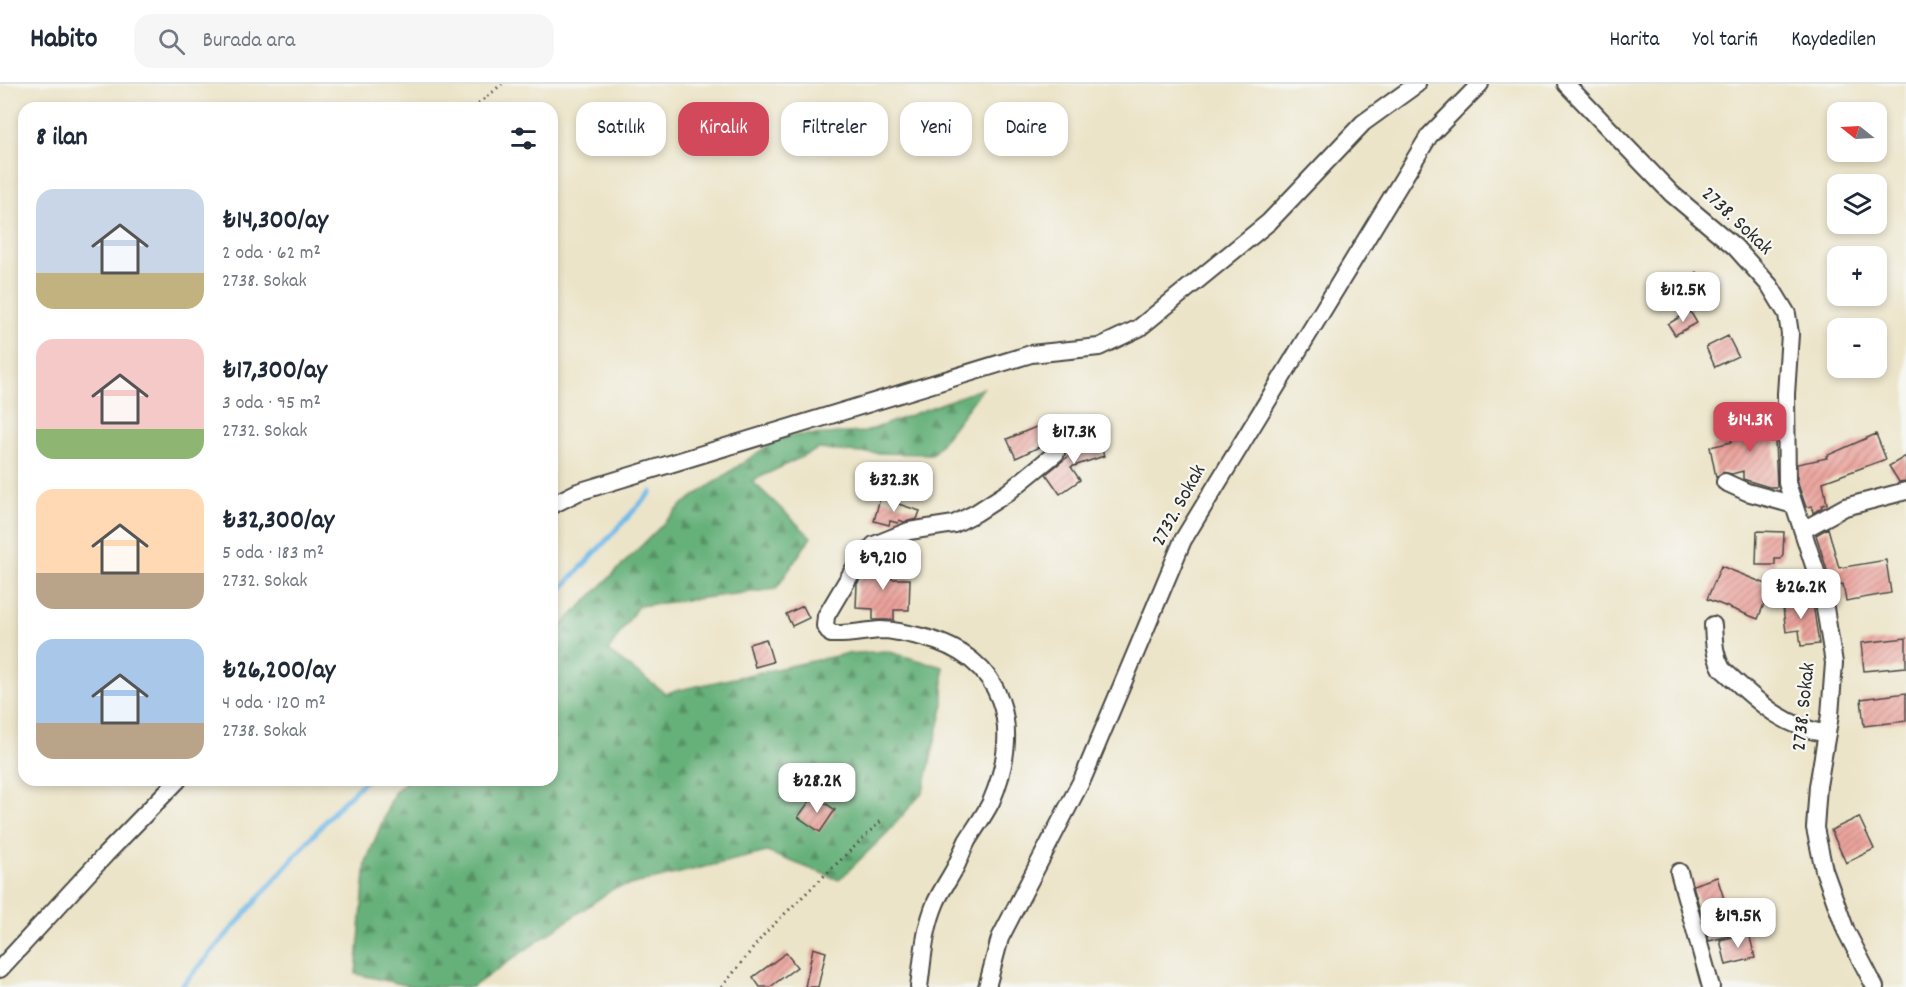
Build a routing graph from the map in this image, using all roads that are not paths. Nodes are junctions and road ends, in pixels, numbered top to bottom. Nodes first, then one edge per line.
1 (1417, 84) edge
2 (1480, 84) edge
3 (1566, 84) edge
4 (1056, 453) dead end
5 (1725, 482) dead end
6 (1906, 491) edge
7 (558, 502) edge
8 (1794, 505) junction
9 (1803, 530) junction
10 (1713, 626) dead end
11 (1827, 734) junction
12 (172, 786) edge
13 (1679, 872) dead end
14 (0, 969) edge
15 (919, 987) edge
16 (987, 987) edge
17 (1711, 987) edge
18 (1875, 987) edge

1 - 7 street
2 - 16 street, 2732. Sokak
3 - 8 street, 2738. Sokak
4 - 15 street
5 - 8 street
6 - 9 street
8 - 9 street, 2738. Sokak
9 - 11 street, 2738. Sokak
10 - 11 street
11 - 18 street, 2738. Sokak
12 - 14 street
13 - 17 street

